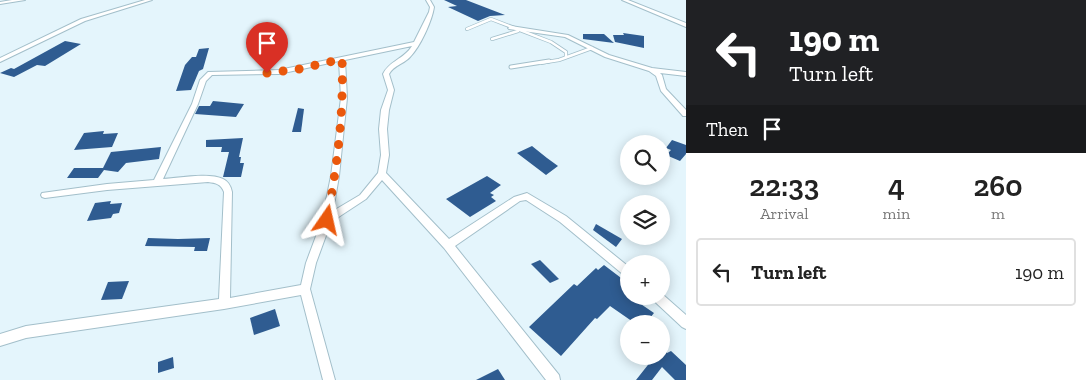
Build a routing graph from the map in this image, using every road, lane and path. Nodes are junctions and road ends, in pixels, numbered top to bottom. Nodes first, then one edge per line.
1 (22, 0) edge
2 (150, 0) edge
3 (428, 0) edge
4 (624, 0) edge
5 (0, 3) edge
6 (686, 25) edge
7 (511, 28) junction
8 (468, 29) dead end
9 (519, 31) junction
10 (492, 39) dead end
11 (414, 44) junction
12 (592, 48) junction
13 (566, 57) junction
14 (342, 59) junction
15 (0, 60) edge
16 (511, 67) dead end
17 (651, 70) junction
18 (686, 74) edge
19 (686, 114) edge
20 (382, 174) junction
21 (156, 183) junction
22 (45, 195) dead end
23 (327, 220) junction
24 (448, 245) junction
25 (620, 266) edge
26 (305, 289) junction
27 (224, 304) junction
28 (667, 305) edge
29 (686, 323) edge
30 (0, 340) edge
31 (329, 380) edge
32 (554, 380) edge

1 - 5 street
2 - 15 street
3 - 11 street
4 - 6 street
7 - 8 lane
7 - 9 lane
7 - 12 street
9 - 10 lane
9 - 13 lane
11 - 14 street
11 - 20 street
12 - 13 lane
12 - 17 street
13 - 16 lane
14 - 21 street
14 - 23 street
17 - 18 street
17 - 19 street
20 - 23 street
20 - 24 street
21 - 22 street
21 - 27 street
23 - 26 street
24 - 25 street
24 - 32 street
26 - 27 street
26 - 31 street
27 - 30 street
28 - 29 street

